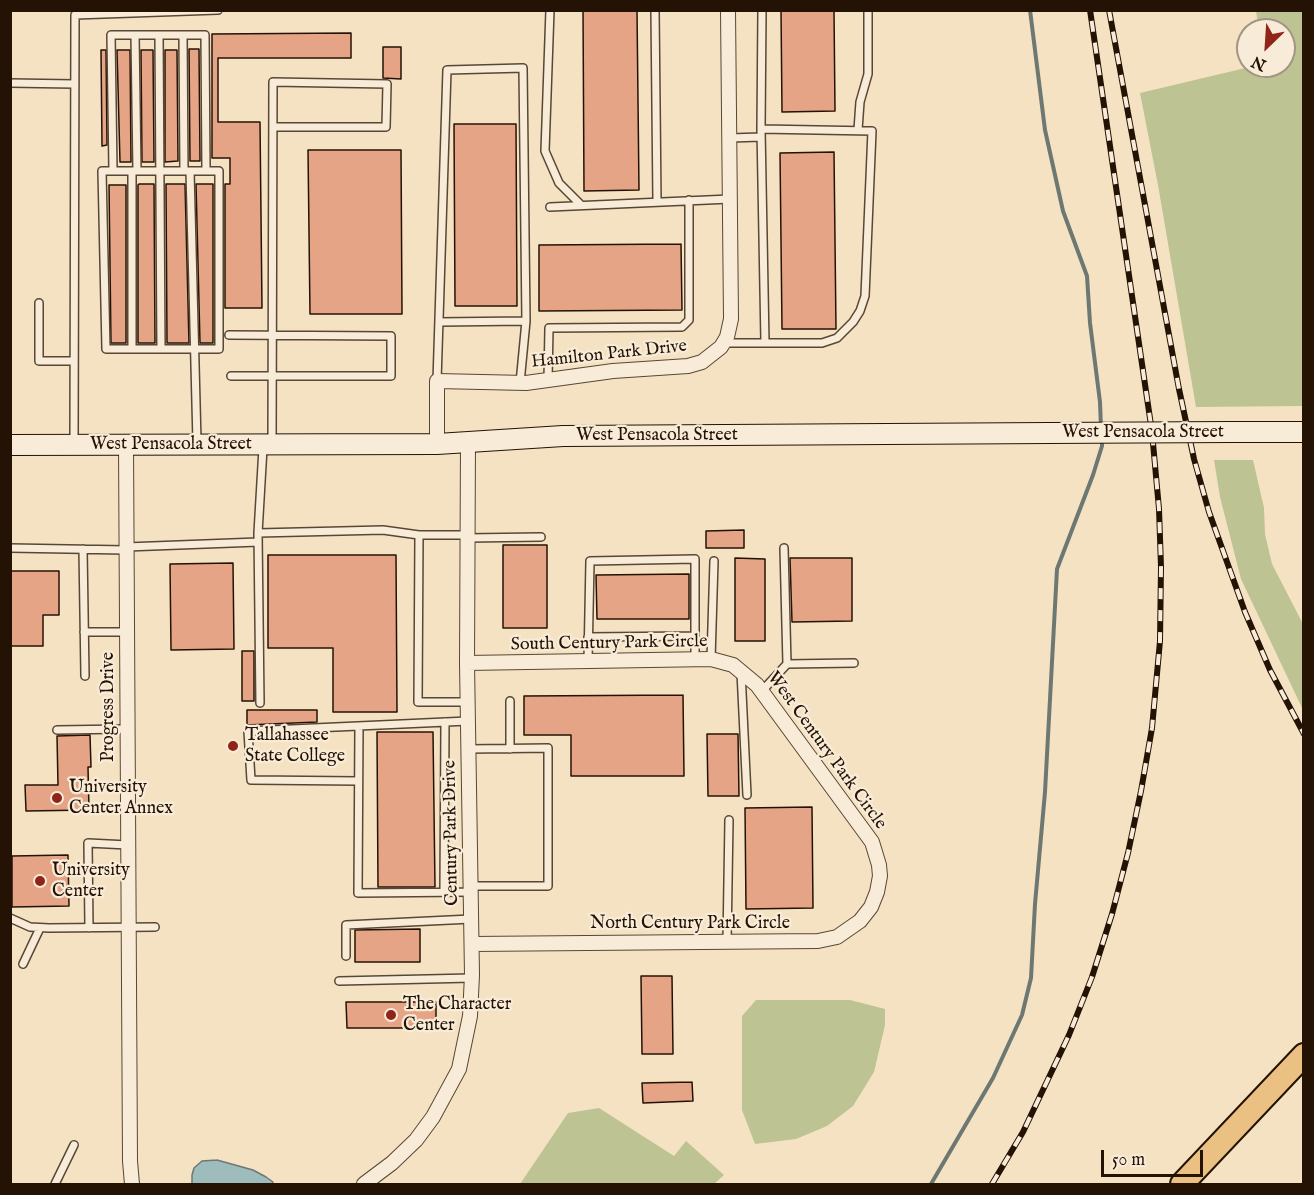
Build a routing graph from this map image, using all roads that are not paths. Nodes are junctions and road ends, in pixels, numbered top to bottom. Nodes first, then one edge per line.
1 (218, 10) edge
2 (550, 10) edge
3 (655, 10) edge
4 (729, 10) edge
5 (762, 10) edge
6 (868, 10) edge
7 (135, 35) junction
8 (159, 35) junction
9 (183, 35) junction
10 (10, 83) edge
11 (74, 84) junction
12 (273, 127) junction
13 (858, 130) junction
14 (761, 133) junction
15 (730, 138) junction
16 (113, 171) junction
17 (134, 171) junction
18 (160, 171) junction
19 (187, 171) junction
20 (206, 171) junction
21 (730, 199) junction
22 (689, 200) junction
23 (657, 202) junction
24 (581, 206) junction
25 (550, 207) dead end
26 (39, 303) dead end
27 (526, 321) junction
28 (439, 322) junction
29 (229, 335) dead end
30 (273, 336) junction
31 (723, 343) junction
32 (765, 343) junction
33 (132, 349) junction
34 (194, 349) junction
35 (161, 350) junction
36 (74, 361) junction
37 (231, 376) dead end
38 (273, 376) junction
39 (548, 380) junction
40 (437, 381) junction
41 (520, 383) junction
42 (1304, 432) edge
43 (468, 442) junction
44 (126, 444) junction
45 (197, 444) junction
46 (268, 444) junction
47 (437, 444) junction
48 (10, 445) edge
49 (74, 445) junction
50 (258, 533) junction
51 (419, 535) junction
52 (467, 536) junction
53 (541, 537) dead end
54 (258, 542) junction
55 (10, 548) edge
56 (784, 548) dead end
57 (83, 549) junction
58 (126, 549) junction
59 (714, 561) dead end
60 (84, 632) junction
61 (126, 632) junction
62 (695, 636) junction
63 (588, 637) junction
64 (695, 659) junction
65 (711, 659) junction
66 (588, 661) junction
67 (467, 663) junction
68 (854, 663) dead end
69 (787, 664) junction
70 (744, 673) junction
71 (85, 676) dead end
72 (762, 691) junction
73 (510, 701) dead end
74 (468, 702) junction
75 (260, 703) dead end
76 (468, 721) junction
77 (445, 722) junction
78 (359, 726) junction
79 (127, 729) junction
80 (57, 730) dead end
81 (469, 749) junction
82 (510, 749) junction
83 (358, 781) junction
84 (747, 795) dead end
85 (729, 820) dead end
86 (128, 844) junction
87 (879, 884) joint
88 (471, 889) junction
89 (444, 892) junction
90 (10, 918) edge
91 (471, 919) junction
92 (129, 927) junction
93 (155, 927) dead end
94 (40, 928) junction
95 (89, 928) junction
96 (727, 942) junction
97 (472, 944) junction
98 (346, 956) dead end
99 (23, 964) dead end
100 (472, 978) junction
101 (339, 981) dead end
102 (1304, 1055) edge
103 (74, 1145) dead end
104 (55, 1185) edge
105 (132, 1185) edge
106 (364, 1185) edge
107 (1182, 1185) edge

1 - 11 lane
2 - 24 lane
3 - 23 lane
4 - 15 street
5 - 14 lane
6 - 13 lane
7 - 8 lane
7 - 16 lane
7 - 17 lane
8 - 9 lane
8 - 18 lane
9 - 19 lane
9 - 20 lane
10 - 11 lane
11 - 36 lane
12 - 12 lane
12 - 30 lane
13 - 14 lane
13 - 32 lane
14 - 15 lane
14 - 32 lane
15 - 21 street
16 - 17 lane
16 - 33 lane
17 - 18 lane
17 - 33 lane
18 - 19 lane
18 - 35 lane
19 - 20 lane
19 - 34 lane
20 - 34 lane
21 - 22 lane
21 - 31 street
22 - 23 lane
22 - 39 lane
23 - 24 lane
24 - 25 lane
26 - 36 lane
27 - 28 lane
27 - 28 lane
27 - 41 lane
28 - 40 lane
29 - 30 lane
30 - 38 lane
30 - 38 lane
31 - 32 lane
31 - 39 street, Hamilton Park Drive
33 - 35 lane
34 - 35 lane
34 - 45 lane
36 - 49 lane
37 - 38 lane
38 - 46 lane
39 - 41 street, Hamilton Park Drive
40 - 41 street, Hamilton Park Drive
40 - 47 street
42 - 43 main road, West Pensacola Street, bridge
43 - 47 main road, West Pensacola Street
43 - 52 street, Century Park Drive
44 - 45 main road, West Pensacola Street
44 - 49 main road, West Pensacola Street
44 - 58 street, Progress Drive
45 - 46 main road, West Pensacola Street
46 - 47 main road, West Pensacola Street
46 - 50 lane
48 - 49 main road, West Pensacola Street
50 - 51 lane
50 - 54 lane
51 - 52 lane
51 - 74 lane
52 - 53 lane
52 - 67 street, Century Park Drive
54 - 58 lane
54 - 75 lane
55 - 57 lane
56 - 69 lane
57 - 58 lane
57 - 60 lane
58 - 61 street, Progress Drive
59 - 65 lane
60 - 61 lane
60 - 71 lane
61 - 79 street, Progress Drive
62 - 63 lane
62 - 63 lane
62 - 64 lane
63 - 66 lane
64 - 65 street, South Century Park Circle
64 - 66 street, South Century Park Circle
65 - 70 street, South Century Park Circle
66 - 67 street, South Century Park Circle
67 - 74 street, Century Park Drive
68 - 69 lane
69 - 72 lane
70 - 72 street, West Century Park Circle
70 - 84 lane
72 - 87 street, West Century Park Circle
73 - 82 lane
74 - 76 street, Century Park Drive
76 - 77 lane
76 - 81 street, Century Park Drive
77 - 78 lane
77 - 89 lane
78 - 83 lane
78 - 83 lane
79 - 80 lane
79 - 86 street, Progress Drive
81 - 82 lane
81 - 88 street, Century Park Drive
82 - 88 lane
83 - 89 lane
85 - 96 lane
86 - 92 street, Progress Drive
86 - 95 lane
87 - 96 street, North Century Park Circle
88 - 89 lane
88 - 91 street, Century Park Drive
90 - 94 lane
91 - 97 street, Century Park Drive
91 - 98 lane
92 - 93 lane
92 - 95 lane
92 - 105 street, Progress Drive
94 - 95 lane
94 - 99 lane
96 - 97 street, North Century Park Circle
97 - 100 street, Century Park Drive
100 - 101 lane
100 - 106 street, Century Park Drive
102 - 107 main road
103 - 104 lane

